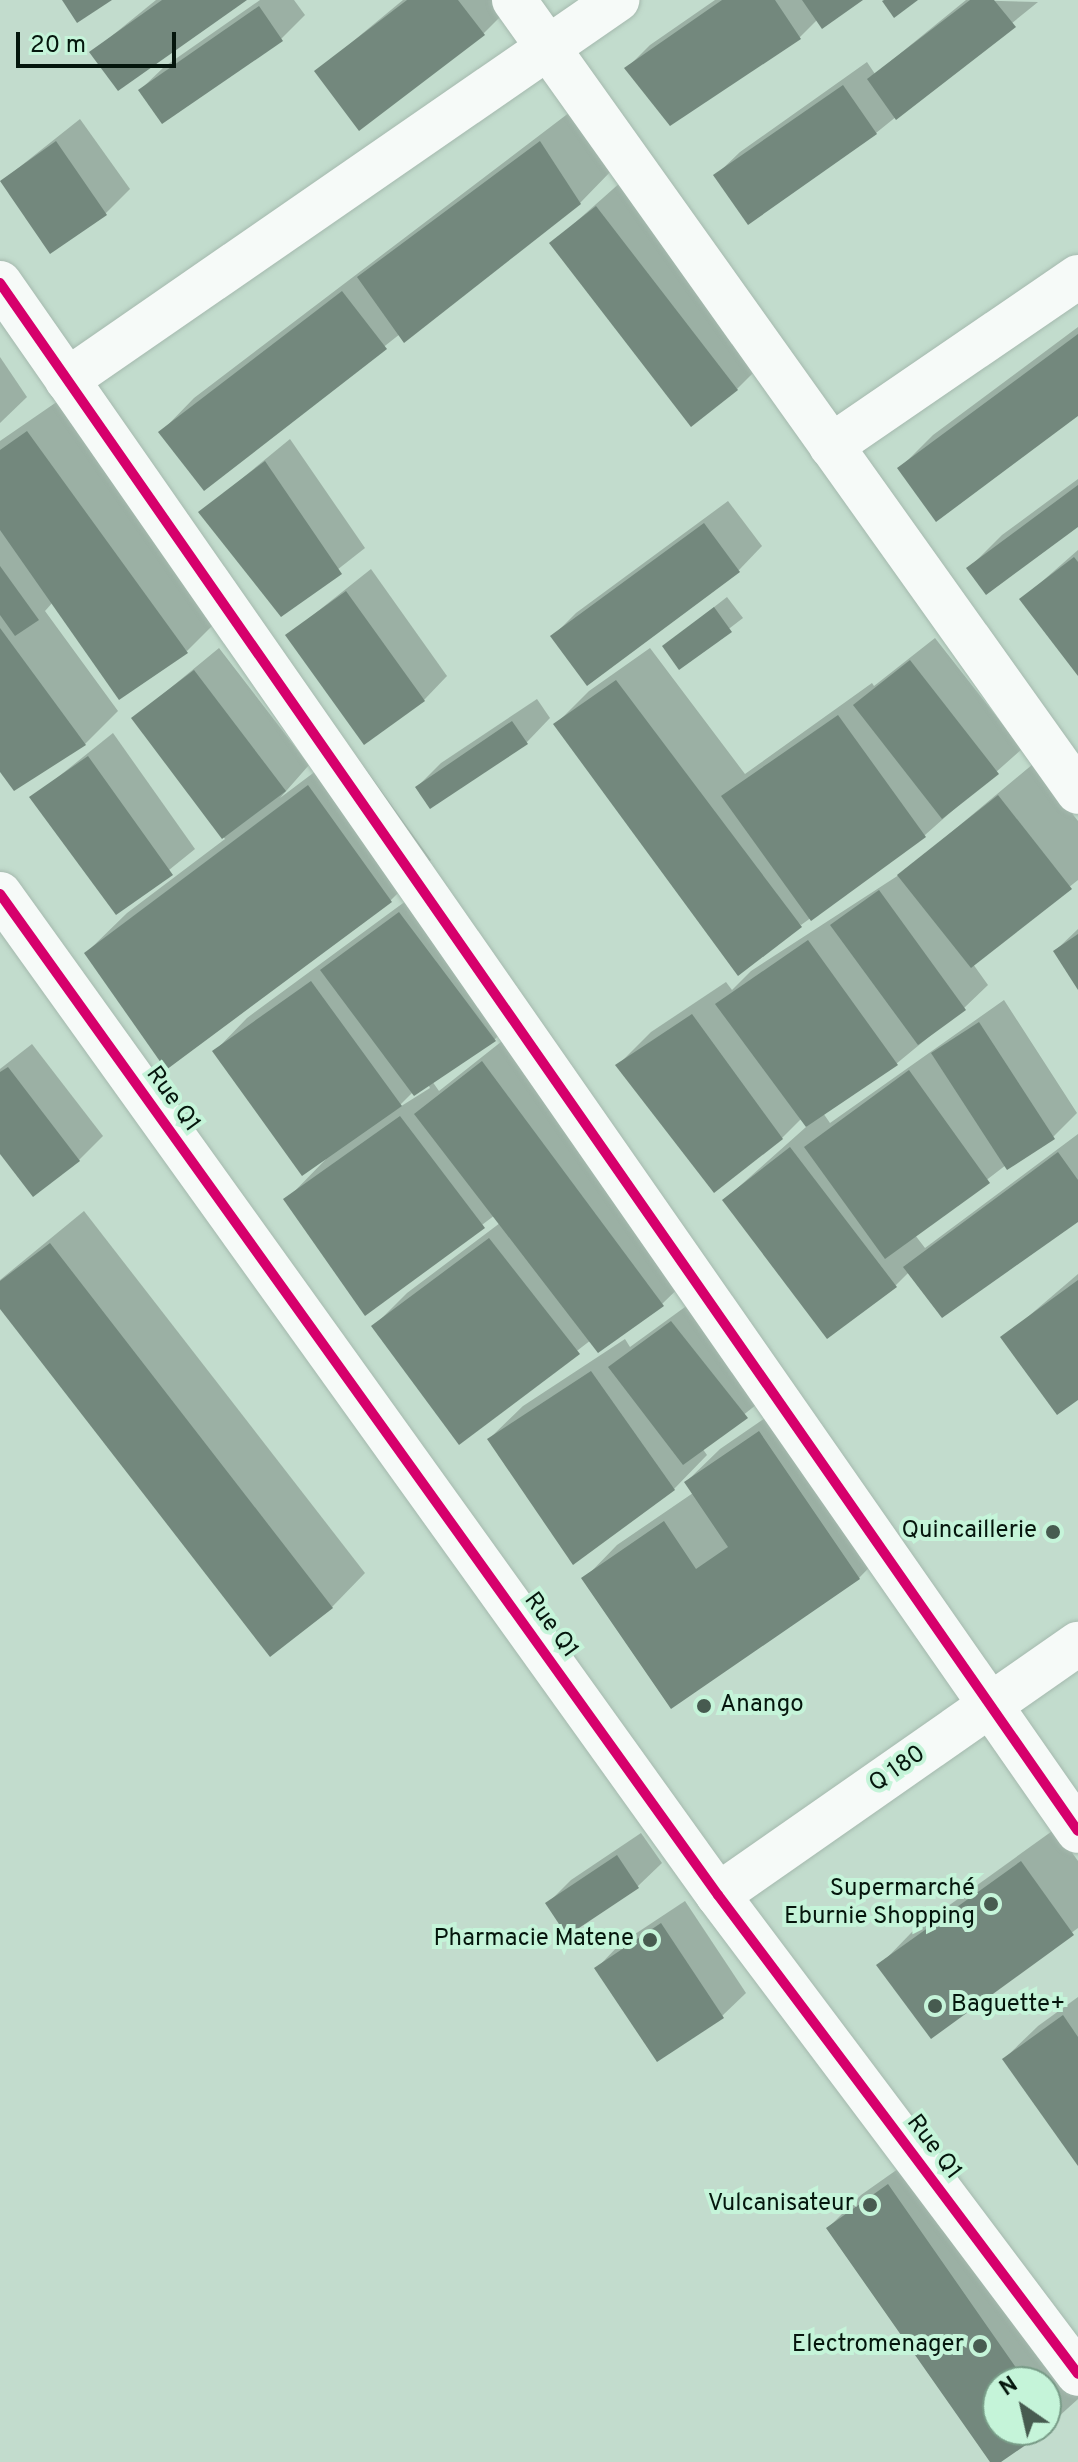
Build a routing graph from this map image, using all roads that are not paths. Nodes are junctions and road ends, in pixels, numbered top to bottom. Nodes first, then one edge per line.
1 (514, 0) edge
2 (617, 0) edge
3 (550, 49) junction
4 (1078, 277) edge
5 (0, 283) edge
6 (67, 380) junction
7 (831, 446) junction
8 (1078, 792) edge
9 (0, 894) edge
10 (1078, 1644) edge
11 (991, 1706) junction
12 (1078, 1831) edge
13 (718, 1895) junction
14 (1078, 2374) edge

1 - 3 street
2 - 3 street
3 - 6 street
3 - 7 street
4 - 7 street
5 - 6 street
6 - 11 street
7 - 8 street
9 - 13 street, Rue Q1
10 - 11 street, Q 180
11 - 12 street
11 - 13 street, Q 180
13 - 14 street, Rue Q1

